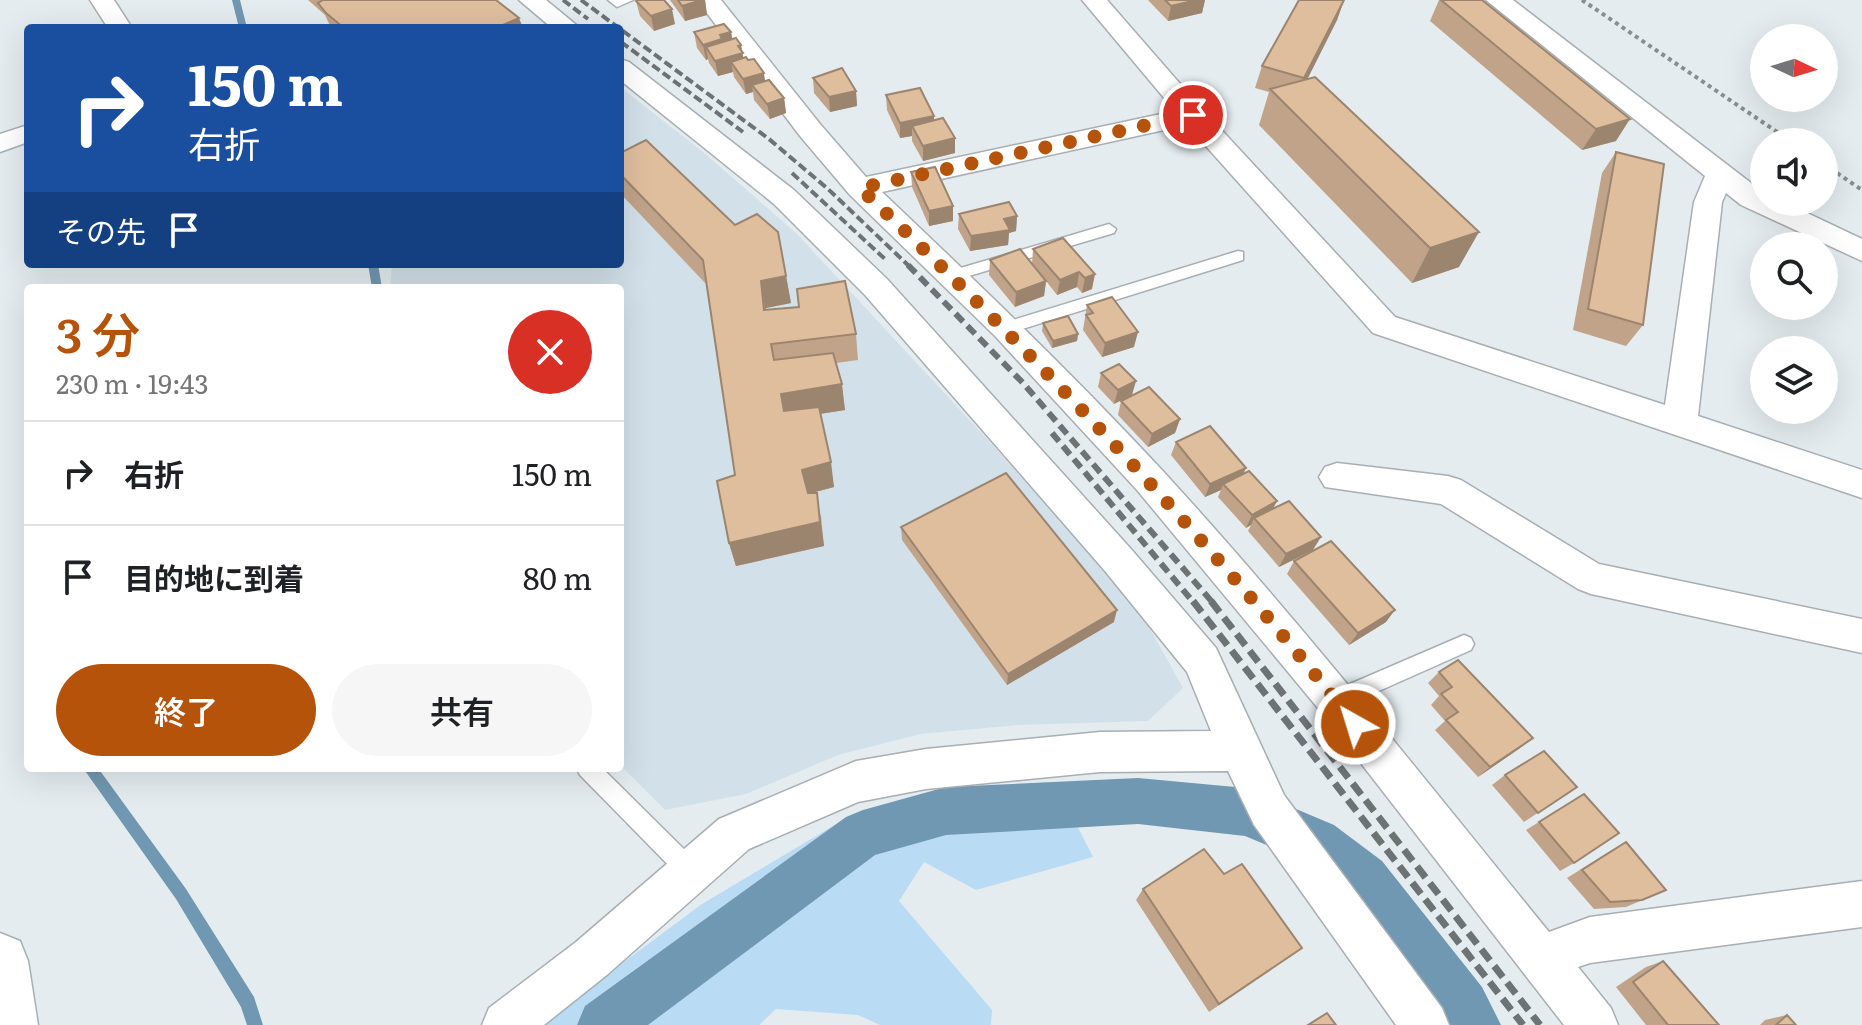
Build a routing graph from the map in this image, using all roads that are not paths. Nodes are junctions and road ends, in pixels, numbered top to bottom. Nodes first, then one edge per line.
1 (102, 0) edge
2 (531, 0) edge
3 (614, 0) edge
4 (627, 0) edge
5 (709, 0) edge
6 (1094, 0) edge
7 (1498, 0) edge
8 (117, 24) edge
9 (563, 24) edge
10 (624, 70) edge
11 (1193, 115) junction
12 (1720, 173) junction
13 (860, 188) junction
14 (1109, 229) dead end
15 (1862, 251) edge
16 (1238, 256) dead end
17 (952, 276) junction
18 (1006, 328) junction
19 (1680, 422) junction
20 (1337, 477) dead end
21 (1862, 484) edge
22 (1862, 636) edge
23 (1464, 644) dead end
24 (1336, 700) junction
25 (1240, 751) junction
26 (591, 772) edge
27 (691, 872) junction
28 (1862, 904) edge
29 (1541, 958) junction
30 (0, 961) edge
31 (9, 1025) edge
32 (506, 1025) edge
33 (1425, 1025) edge
34 (1594, 1025) edge

1 - 8 street
2 - 9 street
3 - 4 lane
5 - 13 street
6 - 11 street
7 - 12 street
10 - 25 street
11 - 13 street
11 - 19 street
12 - 15 street
12 - 19 street
13 - 17 street
14 - 17 lane
16 - 18 lane
17 - 18 street
18 - 24 street
19 - 21 street
20 - 22 street
23 - 24 lane
24 - 29 street
25 - 27 street
25 - 33 street
26 - 27 lane
27 - 32 street
28 - 29 street
29 - 34 street
30 - 31 main road

